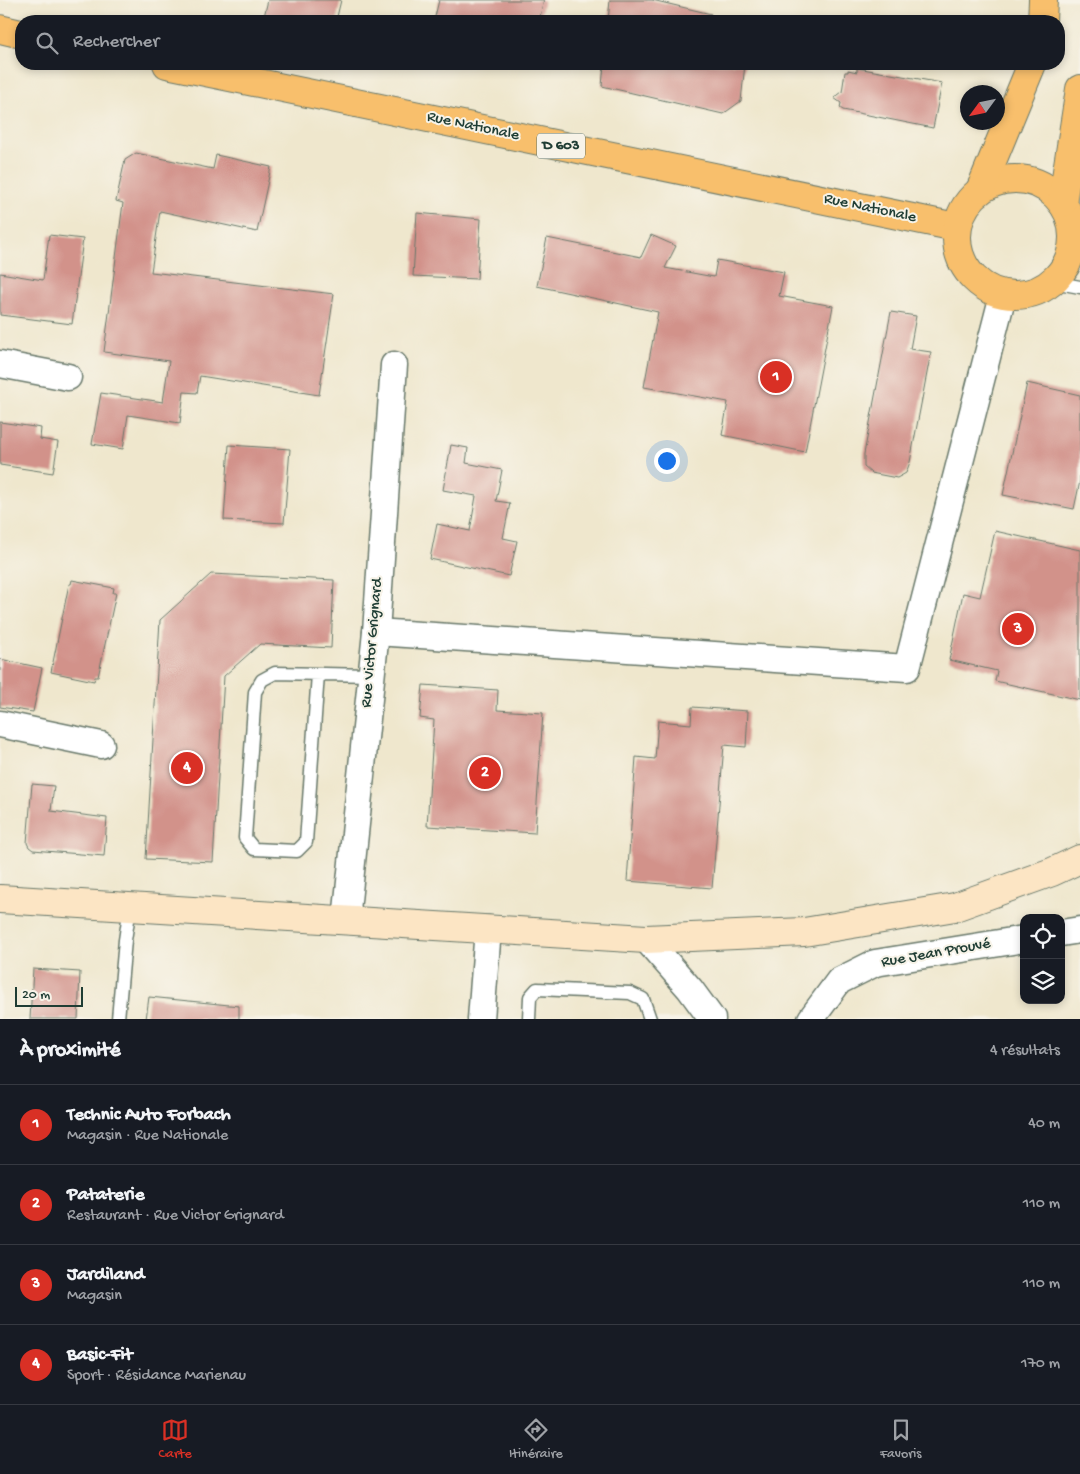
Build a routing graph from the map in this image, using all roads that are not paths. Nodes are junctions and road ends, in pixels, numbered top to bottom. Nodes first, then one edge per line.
1 (1043, 0) edge
2 (1042, 15) edge
3 (0, 30) edge
4 (15, 33) edge
5 (195, 70) edge
6 (1030, 70) edge
7 (1080, 89) edge
8 (981, 188) junction
9 (1062, 203) junction
10 (956, 227) junction
11 (1076, 252) edge
12 (1053, 282) junction
13 (1080, 287) edge
14 (1002, 295) junction
15 (0, 364) edge
16 (394, 365) dead end
17 (68, 377) dead end
18 (376, 632) junction
19 (318, 674) junction
20 (371, 675) junction
21 (0, 724) edge
22 (101, 745) dead end
23 (1080, 859) edge
24 (0, 899) edge
25 (130, 907) junction
26 (346, 920) junction
27 (488, 929) junction
28 (1080, 930) edge
29 (1065, 932) edge
30 (646, 939) junction
31 (1020, 940) edge
32 (118, 1019) edge
33 (481, 1019) edge
34 (529, 1019) edge
35 (650, 1019) edge
36 (712, 1019) edge
37 (811, 1019) edge

1 - 2 main road
3 - 4 main road
5 - 10 main road, Rue Nationale / D 603
6 - 8 main road
7 - 9 main road
8 - 9 main road
8 - 10 main road
9 - 11 main road
10 - 14 main road
11 - 12 main road
12 - 13 lane
12 - 14 main road
14 - 18 street
15 - 17 street
16 - 18 street, Rue Victor Grignard
18 - 20 street, Rue Victor Grignard
19 - 19 lane
19 - 20 lane
20 - 26 street, Rue Victor Grignard
21 - 22 street
23 - 30 main road
24 - 25 main road
25 - 26 main road
25 - 32 lane
26 - 27 main road
27 - 30 main road
27 - 33 street
28 - 29 street
30 - 36 street
31 - 37 street, Rue Jean Prouvé
34 - 35 lane

